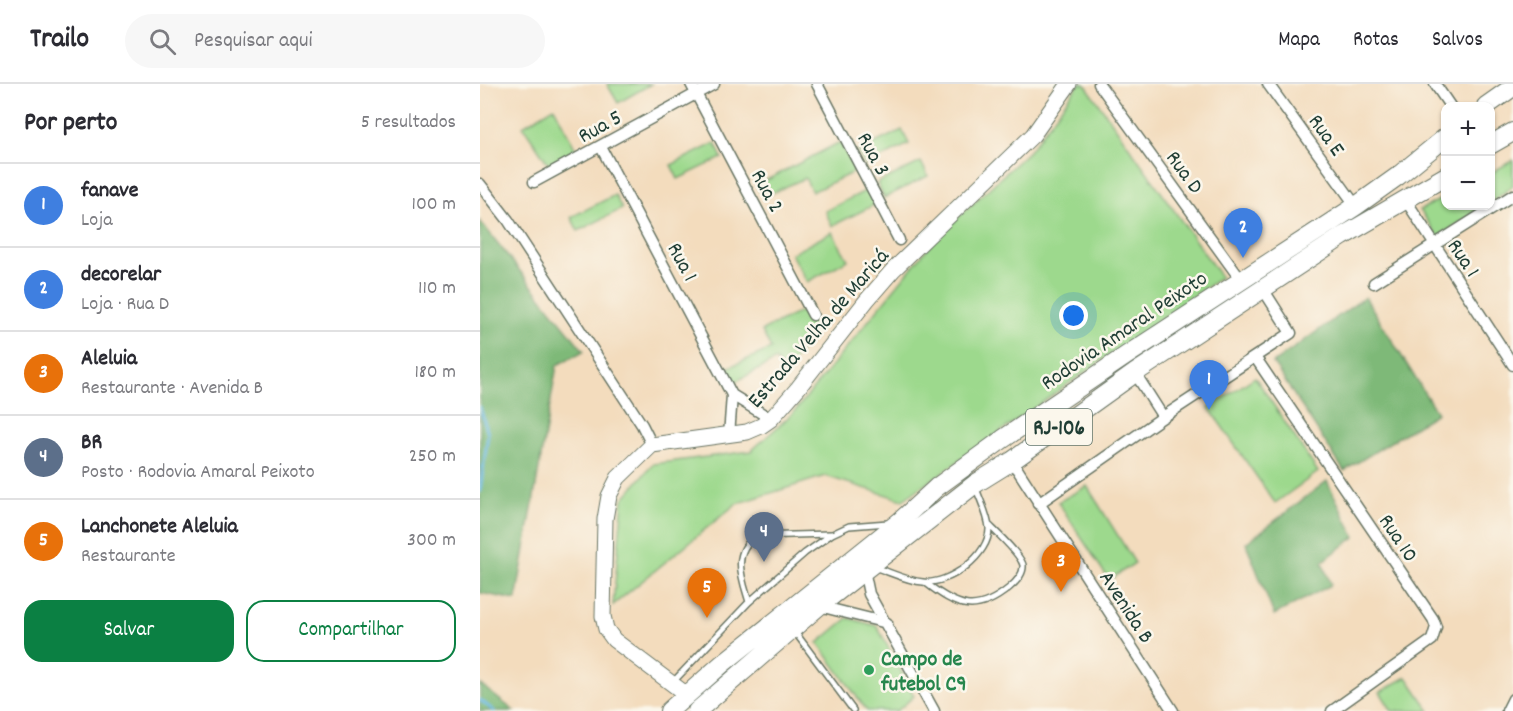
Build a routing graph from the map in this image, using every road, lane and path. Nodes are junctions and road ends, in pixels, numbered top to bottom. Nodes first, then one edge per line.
1 (714, 84) edge
2 (817, 84) edge
3 (1069, 84) edge
4 (1099, 84) edge
5 (1268, 84) edge
6 (1434, 84) edge
7 (1513, 87) edge
8 (694, 89) edge
9 (1513, 96) edge
10 (1447, 102) edge
11 (1492, 102) edge
12 (1495, 109) edge
13 (1513, 132) edge
14 (1513, 139) edge
15 (1441, 141) edge
16 (1495, 143) edge
17 (601, 147) junction
18 (1495, 150) edge
19 (1441, 151) edge
20 (1398, 176) junction
21 (1441, 179) edge
22 (534, 182) dead end
23 (480, 184) edge
24 (1513, 195) edge
25 (1404, 199) junction
26 (1356, 206) junction
27 (898, 240) dead end
28 (1435, 246) junction
29 (1241, 280) junction
30 (1374, 284) dead end
31 (1263, 289) junction
32 (813, 315) dead end
33 (1255, 357) junction
34 (1513, 366) edge
35 (1135, 373) junction
36 (732, 395) junction
37 (1163, 417) junction
38 (771, 418) junction
39 (729, 436) junction
40 (652, 445) junction
41 (1012, 461) junction
42 (975, 484) junction
43 (1038, 504) junction
44 (899, 522) junction
45 (989, 525) junction
46 (832, 534) junction
47 (867, 567) junction
48 (926, 583) junction
49 (749, 602) junction
50 (819, 606) junction
51 (887, 623) junction
52 (792, 629) junction
53 (672, 684) junction
54 (687, 695) junction
55 (1513, 699) edge
56 (853, 710) edge
57 (669, 711) edge
58 (697, 711) edge
59 (934, 711) edge
60 (1173, 711) edge
61 (1332, 711) edge
62 (1507, 711) edge

1 - 8 street, Rua 5
2 - 27 street, Rua 3
3 - 38 street, Estrada Velha de Maricá
4 - 29 street, Rua D
5 - 26 street, Rua E
6 - 10 street
7 - 11 highway
8 - 17 street, Rua 5
8 - 32 street, Rua 2
9 - 12 highway
13 - 16 highway
14 - 18 highway
15 - 20 highway, Rodovia Amaral Peixoto / RJ-106
17 - 22 street, Rua 5
17 - 36 street, Rua 1
19 - 20 highway
20 - 26 highway, Rodovia Amaral Peixoto / RJ-106
21 - 25 highway, Rodovia Amaral Peixoto / RJ-106
23 - 40 street
24 - 28 street
25 - 28 street, Rua 1
25 - 31 highway, Rodovia Amaral Peixoto / RJ-106
26 - 29 highway, Rodovia Amaral Peixoto / RJ-106
28 - 30 street
28 - 34 street, Rua 1
29 - 44 highway, Rodovia Amaral Peixoto / RJ-106
31 - 33 street
31 - 35 highway, Rodovia Amaral Peixoto / RJ-106
33 - 37 street
33 - 61 street, Rua 10
35 - 37 street
35 - 41 highway, Rodovia Amaral Peixoto / RJ-106
36 - 38 street
36 - 39 street
37 - 43 street
38 - 39 street, Estrada Velha de Maricá
39 - 40 street, Estrada Velha de Maricá
40 - 53 street
41 - 42 highway, Rodovia Amaral Peixoto / RJ-106
41 - 43 street, Avenida B
42 - 45 lane
42 - 47 highway, Rodovia Amaral Peixoto / RJ-106
43 - 60 street, Avenida B
44 - 46 lane
44 - 54 highway, Rodovia Amaral Peixoto / RJ-106
45 - 48 lane
45 - 48 lane
46 - 49 lane
46 - 49 lane
47 - 48 lane
47 - 50 highway, Rodovia Amaral Peixoto / RJ-106
47 - 51 street
49 - 53 lane
50 - 51 street
50 - 52 highway, Rodovia Amaral Peixoto / RJ-106
51 - 59 street
52 - 56 lane
52 - 58 highway, Rodovia Amaral Peixoto / RJ-106
53 - 54 street
54 - 57 highway, Rodovia Amaral Peixoto / RJ-106
55 - 62 street

